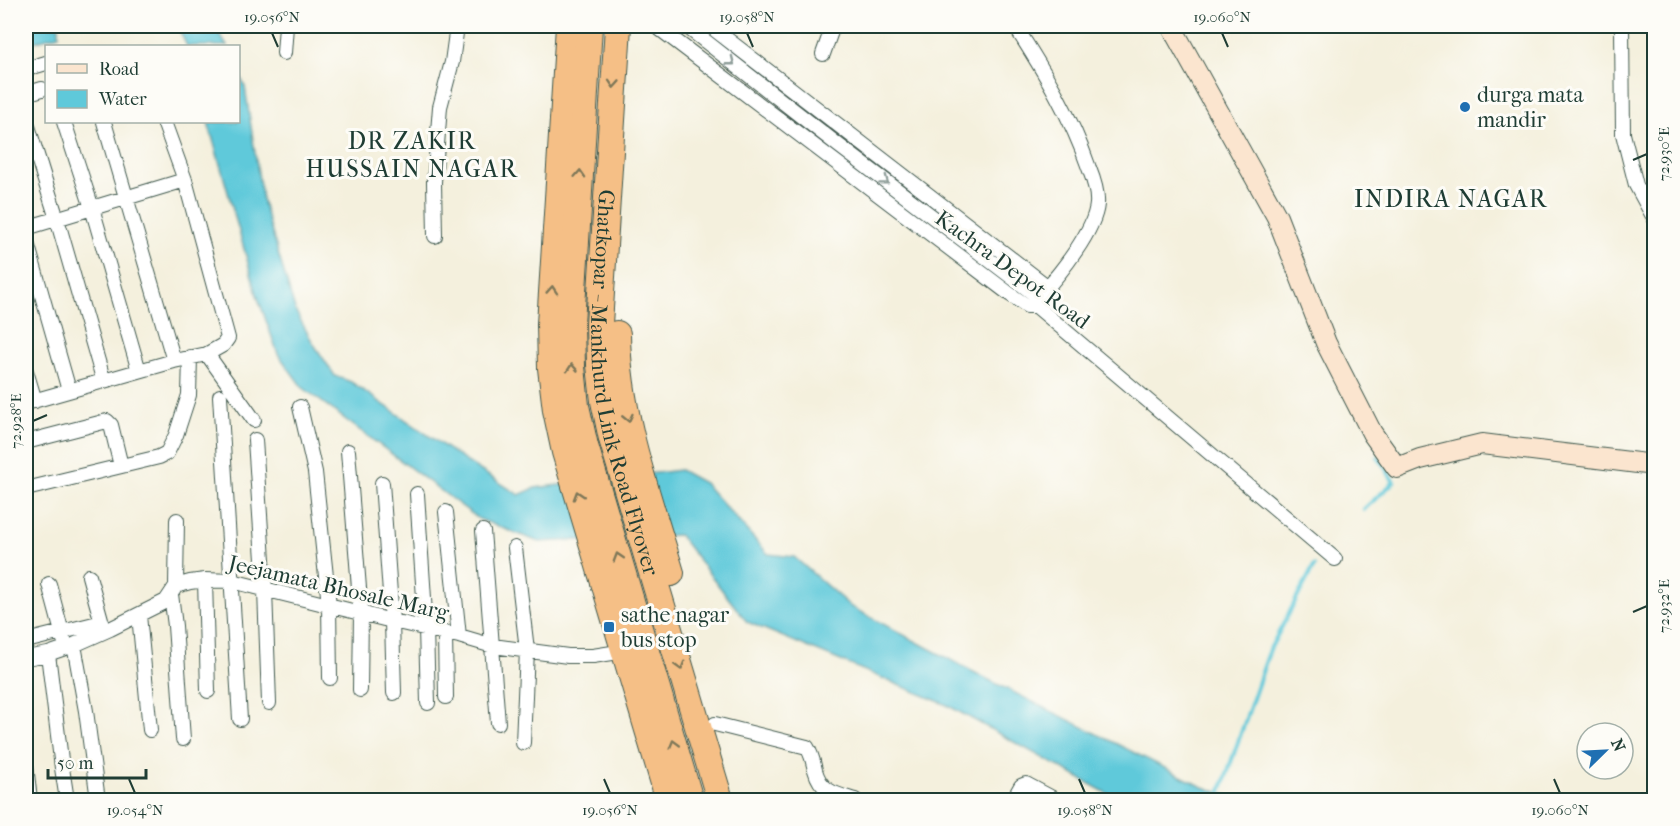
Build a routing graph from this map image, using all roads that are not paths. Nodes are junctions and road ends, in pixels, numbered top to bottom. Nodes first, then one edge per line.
1 (286, 26) edge
2 (457, 26) edge
3 (569, 26) edge
4 (590, 26) edge
5 (618, 26) edge
6 (635, 26) edge
7 (656, 26) edge
8 (686, 26) edge
9 (710, 26) edge
10 (833, 26) edge
11 (1015, 26) edge
12 (1171, 26) edge
13 (1622, 26) edge
14 (672, 30) edge
15 (284, 53) dead end
16 (823, 54) dead end
17 (45, 64) edge
18 (26, 69) edge
19 (42, 89) dead end
20 (26, 94) edge
21 (26, 120) edge
22 (64, 123) edge
23 (104, 123) edge
24 (164, 123) edge
25 (185, 180) junction
26 (127, 198) junction
27 (92, 208) junction
28 (1654, 218) edge
29 (57, 219) junction
30 (26, 228) edge
31 (435, 236) dead end
32 (26, 239) edge
33 (1040, 297) junction
34 (207, 354) junction
35 (190, 357) junction
36 (174, 361) junction
37 (26, 371) edge
38 (139, 371) junction
39 (102, 375) dead end
40 (68, 387) dead end
41 (220, 396) dead end
42 (30, 402) edge
43 (300, 407) dead end
44 (254, 420) dead end
45 (255, 440) dead end
46 (26, 442) edge
47 (348, 451) dead end
48 (1654, 465) edge
49 (121, 466) junction
50 (382, 483) dead end
51 (26, 489) edge
52 (417, 494) dead end
53 (446, 512) dead end
54 (177, 520) dead end
55 (483, 531) dead end
56 (515, 548) dead end
57 (1335, 559) dead end
58 (89, 576) dead end
59 (205, 580) junction
60 (232, 581) junction
61 (49, 584) dead end
62 (174, 590) junction
63 (265, 590) junction
64 (329, 606) junction
65 (361, 614) junction
66 (140, 615) junction
67 (392, 621) junction
68 (103, 627) junction
69 (426, 628) junction
70 (62, 632) junction
71 (445, 633) junction
72 (459, 636) junction
73 (26, 641) edge
74 (70, 646) junction
75 (493, 646) junction
76 (526, 650) junction
77 (625, 651) junction
78 (48, 654) junction
79 (26, 658) edge
80 (330, 678) dead end
81 (360, 690) dead end
82 (208, 691) dead end
83 (393, 693) dead end
84 (446, 698) dead end
85 (269, 703) dead end
86 (428, 703) dead end
87 (240, 719) dead end
88 (498, 723) dead end
89 (715, 724) junction
90 (150, 730) dead end
91 (183, 739) dead end
92 (523, 743) dead end
93 (26, 765) edge
94 (30, 801) edge
95 (68, 801) edge
96 (98, 801) edge
97 (669, 801) edge
98 (690, 801) edge
99 (720, 801) edge
100 (738, 801) edge
101 (855, 801) edge
102 (1012, 801) edge
103 (1056, 801) edge

1 - 15 street
2 - 31 street
77 -> 3 highway
98 -> 4 highway, Ghatkopar - Mankhurd Link Road Flyover
5 -> 99 highway, Ghatkopar - Mankhurd Link Road Flyover
6 -> 89 highway
7 - 14 street, Kachra Depot Road
8 -> 33 street
9 - 33 street
10 - 16 street
11 - 33 street
12 - 48 street
13 - 28 street
14 - 33 street, Kachra Depot Road
17 - 18 street
19 - 20 street
21 - 29 street
22 - 27 street
23 - 26 street
24 - 25 street
25 - 26 street
25 - 34 street
26 - 27 street
26 - 36 street
27 - 29 street
27 - 38 street
29 - 30 street
29 - 39 street
32 - 40 street
33 - 57 street, Kachra Depot Road
34 - 35 street
34 - 44 street
35 - 36 street
35 - 49 street
36 - 38 street
37 - 42 street
38 - 42 street
41 - 60 street
43 - 64 street
45 - 63 street
46 - 49 street
47 - 65 street
49 - 51 street
50 - 67 street
52 - 69 street
53 - 72 street
54 - 62 street
55 - 75 street
56 - 76 street
58 - 68 street
59 - 60 street, Jeejamata Bhosale Marg
59 - 62 street, Jeejamata Bhosale Marg
59 - 82 street
60 - 63 street, Jeejamata Bhosale Marg
60 - 87 street
61 - 70 street
62 - 66 street, Jeejamata Bhosale Marg
62 - 91 street
63 - 64 street, Jeejamata Bhosale Marg
63 - 85 street
64 - 65 street, Jeejamata Bhosale Marg
64 - 80 street
65 - 67 street, Jeejamata Bhosale Marg
65 - 81 street
66 - 68 street, Jeejamata Bhosale Marg
66 - 90 street
67 - 69 street, Jeejamata Bhosale Marg
67 - 83 street
68 - 70 street
68 - 74 street, Jeejamata Bhosale Marg
69 - 71 street, Jeejamata Bhosale Marg
69 - 86 street
70 - 73 street
70 - 74 street
71 - 72 street, Jeejamata Bhosale Marg
71 - 84 street
72 - 75 street, Jeejamata Bhosale Marg
74 - 78 street, Jeejamata Bhosale Marg
74 - 96 street
75 - 76 street, Jeejamata Bhosale Marg
75 - 88 street
76 - 77 street, Jeejamata Bhosale Marg
76 - 92 street
77 - 97 highway
78 - 79 street, Jeejamata Bhosale Marg
78 - 95 street
89 - 100 highway
89 - 101 street
93 - 94 street
102 - 103 street

